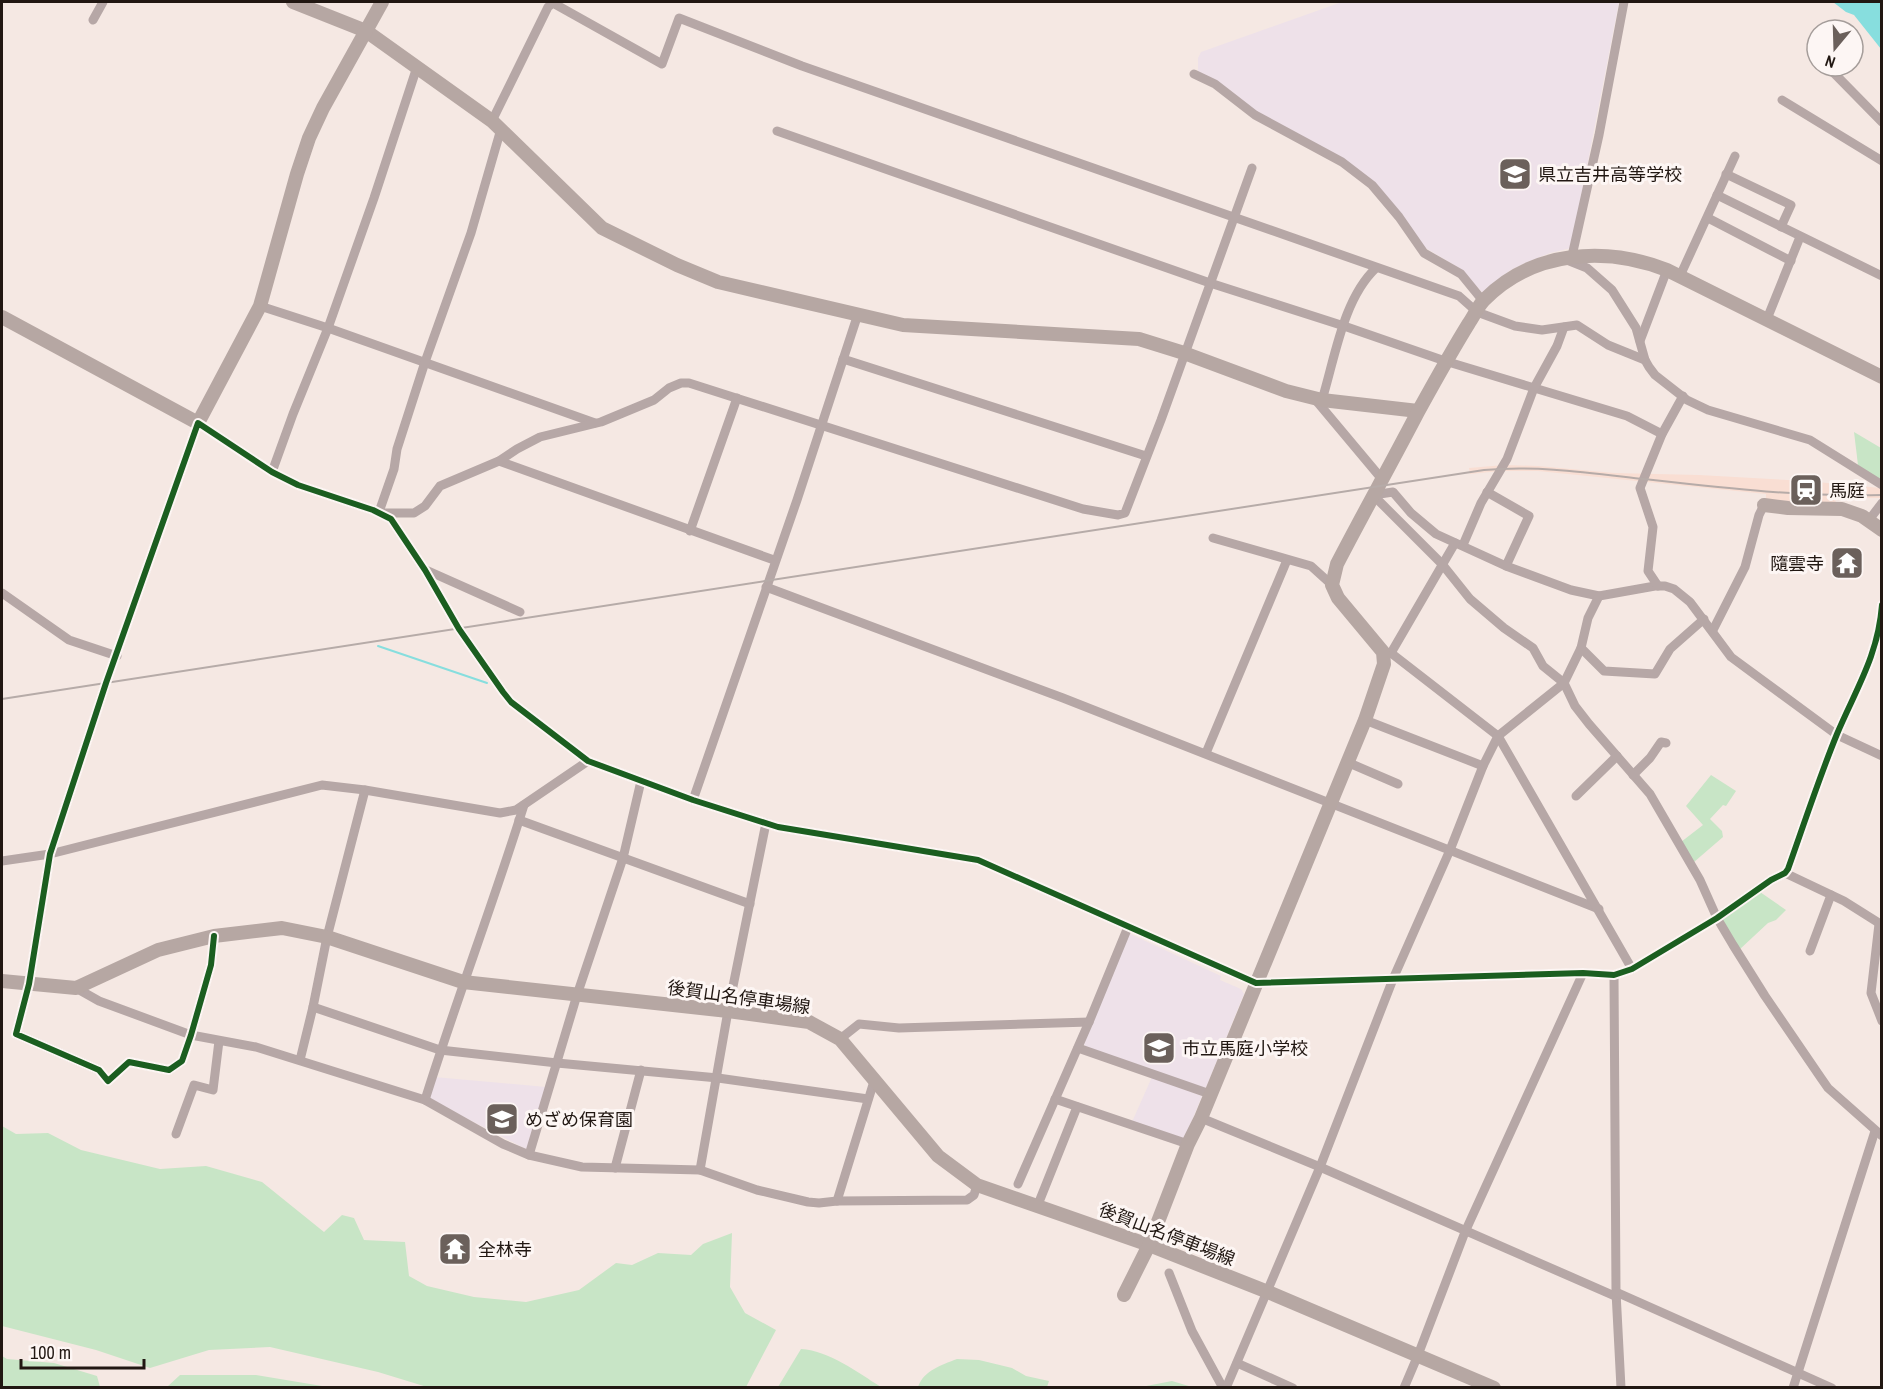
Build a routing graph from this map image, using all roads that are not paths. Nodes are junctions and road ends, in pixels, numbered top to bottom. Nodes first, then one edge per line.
1 (103, 2) edge
2 (293, 2) edge
3 (382, 2) edge
4 (1624, 2) edge
5 (93, 20) dead end
6 (366, 31) junction
7 (417, 67) junction
8 (1194, 74) dead end
9 (1839, 78) edge
10 (1782, 100) dead end
11 (1881, 122) edge
12 (497, 125) junction
13 (777, 131) dead end
14 (1735, 156) dead end
15 (1881, 161) edge
16 (1252, 168) dead end
17 (1726, 174) junction
18 (1717, 195) junction
19 (1233, 218) junction
20 (1708, 218) junction
21 (1781, 227) junction
22 (1800, 237) junction
23 (1567, 257) junction
24 (1791, 261) junction
25 (1376, 268) junction
26 (1674, 273) junction
27 (1881, 276) edge
28 (1210, 283) junction
29 (260, 306) junction
30 (1480, 306) junction
31 (858, 314) junction
32 (2, 317) edge
33 (1767, 319) junction
34 (1344, 326) junction
35 (1564, 327) junction
36 (328, 328) junction
37 (1640, 340) junction
38 (1184, 353) junction
39 (843, 359) junction
40 (1645, 360) junction
41 (1445, 361) junction
42 (425, 362) junction
43 (1881, 377) edge
44 (1534, 388) junction
45 (1683, 396) junction
46 (737, 398) junction
47 (1318, 399) junction
48 (1418, 411) junction
49 (198, 423) junction
50 (595, 423) junction
51 (821, 426) junction
52 (1662, 434) junction
53 (1146, 456) junction
54 (499, 461) junction
55 (272, 472) junction
56 (1381, 478) junction
57 (1881, 485) edge
58 (1487, 492) junction
59 (1373, 495) junction
60 (1881, 503) edge
61 (1764, 505) joint
62 (381, 512) junction
63 (1869, 520) junction
64 (1881, 530) edge
65 (690, 531) junction
66 (1213, 538) dead end
67 (1459, 544) junction
68 (774, 560) junction
69 (1287, 560) junction
70 (1442, 564) junction
71 (1506, 566) junction
72 (425, 570) junction
73 (1332, 585) junction
74 (1658, 586) junction
75 (766, 587) junction
76 (2, 593) edge
77 (1599, 596) junction
78 (1881, 605) edge
79 (519, 612) dead end
80 (1704, 619) junction
81 (1713, 630) junction
82 (1581, 648) junction
83 (1387, 652) junction
84 (117, 656) junction
85 (1564, 683) junction
86 (1365, 720) junction
87 (1837, 735) junction
88 (1498, 736) junction
89 (1666, 743) dead end
90 (1206, 753) junction
91 (1617, 756) junction
92 (1881, 756) edge
93 (588, 761) junction
94 (1347, 762) junction
95 (1483, 766) junction
96 (1633, 774) junction
97 (641, 781) junction
98 (1398, 784) dead end
99 (365, 790) junction
100 (1576, 796) dead end
101 (693, 800) junction
102 (1330, 804) junction
103 (524, 805) junction
104 (519, 820) junction
105 (766, 823) junction
106 (1449, 851) junction
107 (50, 854) junction
108 (623, 858) junction
109 (2, 861) edge
110 (1785, 873) junction
111 (1830, 895) junction
112 (750, 904) junction
113 (1599, 909) junction
114 (1717, 918) junction
115 (1880, 925) edge
116 (1128, 927) junction
117 (214, 936) junction
118 (327, 937) junction
119 (1810, 951) dead end
120 (1632, 969) junction
121 (1583, 973) junction
122 (1614, 975) junction
123 (1393, 979) junction
124 (2, 981) edge
125 (463, 982) junction
126 (1256, 983) junction
127 (30, 984) junction
128 (76, 987) junction
129 (577, 995) junction
130 (313, 1007) junction
131 (1878, 1007) edge
132 (728, 1011) junction
133 (1881, 1021) edge
134 (1089, 1022) junction
135 (191, 1035) junction
136 (840, 1039) junction
137 (219, 1041) junction
138 (1078, 1048) junction
139 (440, 1050) junction
140 (300, 1060) junction
141 (557, 1063) junction
142 (641, 1070) junction
143 (718, 1078) junction
144 (875, 1078) junction
145 (1210, 1094) junction
146 (868, 1099) junction
147 (1055, 1099) junction
148 (424, 1100) junction
149 (1077, 1107) junction
150 (1201, 1118) junction
151 (1879, 1131) edge
152 (176, 1134) dead end
153 (1188, 1144) junction
154 (529, 1155) junction
155 (1320, 1167) junction
156 (615, 1168) junction
157 (700, 1170) junction
158 (1018, 1184) dead end
159 (977, 1185) junction
160 (837, 1201) junction
161 (1037, 1207) junction
162 (1466, 1232) junction
163 (1149, 1245) junction
164 (1169, 1273) dead end
165 (1268, 1292) junction
166 (1124, 1295) dead end
167 (1617, 1295) junction
168 (1419, 1355) junction
169 (1237, 1364) junction
170 (1797, 1371) junction
171 (1224, 1388) edge
172 (1293, 1388) edge
173 (1404, 1388) edge
174 (1494, 1388) edge
175 (1621, 1388) edge
176 (1793, 1388) edge
177 (1832, 1388) edge

1 - 5 street
2 - 6 street
3 - 6 street
4 - 23 street
6 - 7 street
6 - 29 street
7 - 12 street
7 - 36 street
8 - 30 street
9 - 11 street
10 - 15 street
12 - 19 street
12 - 31 street
12 - 42 street
13 - 28 street
14 - 17 street
16 - 19 street
17 - 18 street
17 - 21 street
18 - 20 street
18 - 21 street
19 - 25 street
19 - 28 street
20 - 24 street
20 - 26 street
21 - 22 street
22 - 24 street
22 - 27 street
23 - 26 street
23 - 30 street
23 - 37 street
24 - 33 street
25 - 30 street
25 - 34 street
26 - 33 street
26 - 37 street
28 - 34 street
28 - 38 street
29 - 36 street
29 - 49 street
30 - 35 street
30 - 41 street
31 - 38 street
31 - 39 street
32 - 49 street
33 - 43 street
34 - 41 street
34 - 47 street
35 - 40 street
35 - 44 street
36 - 42 street
36 - 55 street
37 - 40 street
38 - 47 street
38 - 53 street
39 - 51 street
39 - 53 street
40 - 45 street
41 - 44 street
41 - 48 street
42 - 50 street
42 - 62 street
44 - 52 street
44 - 58 street
45 - 52 street
45 - 57 street
46 - 50 street
46 - 51 street
46 - 65 street
47 - 48 street
47 - 56 street
48 - 56 street
49 - 55 street
49 - 84 street
50 - 54 street
51 - 53 street
51 - 68 street
52 - 74 street
54 - 62 street
54 - 65 street
55 - 62 street
56 - 59 street
58 - 67 street
58 - 71 street
59 - 67 street
59 - 70 street
59 - 73 street
60 - 63 street
61 - 63 street
61 - 81 street
62 - 72 street
63 - 64 street
65 - 68 street
66 - 69 street
67 - 70 street
67 - 71 street
68 - 75 street
69 - 73 street
69 - 90 street
70 - 83 street
70 - 85 street
71 - 77 street
72 - 79 street
72 - 93 street
73 - 83 street
74 - 77 street
74 - 80 street
75 - 90 street
75 - 101 street
76 - 84 street
77 - 82 street
78 - 87 street
80 - 81 street
80 - 82 street
81 - 87 street
82 - 85 street
83 - 86 street
83 - 88 street
84 - 107 street
85 - 88 street
85 - 91 street
86 - 94 street
86 - 95 street
87 - 92 street
87 - 110 street
88 - 95 street
88 - 113 street
89 - 96 street
90 - 102 street
91 - 96 street
91 - 100 street
93 - 97 street
93 - 103 street
94 - 98 street
94 - 102 street
95 - 106 street
96 - 114 street
97 - 101 street
97 - 108 street
99 - 103 street
99 - 107 street
99 - 118 street
101 - 105 street
102 - 106 street
102 - 126 street
103 - 104 street
104 - 108 street
104 - 125 street
105 - 112 street
105 - 116 street
106 - 113 street
106 - 123 street
107 - 109 street
107 - 127 street
108 - 112 street
108 - 129 street
110 - 111 street
110 - 114 street
111 - 115 street
111 - 119 street
112 - 132 street
113 - 120 street
114 - 120 street
114 - 151 street
115 - 131 street
116 - 126 street
116 - 134 street
117 - 118 street, 後賀山名停車場線
117 - 128 street, 後賀山名停車場線
117 - 135 street
118 - 125 street, 後賀山名停車場線
118 - 130 street
120 - 122 street
121 - 122 street
121 - 123 street
121 - 162 street
122 - 167 street
123 - 126 street
123 - 155 street
124 - 127 street, 後賀山名停車場線
125 - 129 street, 後賀山名停車場線
125 - 139 street
126 - 145 street
127 - 128 street, 後賀山名停車場線
127 - 135 street
128 - 135 street
129 - 132 street, 後賀山名停車場線
129 - 141 street
130 - 139 street
130 - 140 street
131 - 133 street
132 - 136 street, 後賀山名停車場線
132 - 143 street
134 - 136 street
134 - 138 street
135 - 137 street
136 - 144 street, 後賀山名停車場線
137 - 140 street
137 - 152 street
138 - 145 street
138 - 147 street
139 - 141 street
139 - 148 street
140 - 148 street
141 - 142 street
141 - 154 street
142 - 143 street
142 - 156 street
143 - 146 street
143 - 157 street
144 - 146 street
144 - 159 street, 後賀山名停車場線
145 - 150 street
146 - 160 street
147 - 149 street
147 - 158 street
148 - 154 street
149 - 153 street
149 - 161 street
150 - 153 street
150 - 155 street
151 - 170 street
153 - 163 street
154 - 156 street
155 - 162 street
155 - 165 street
156 - 157 street
157 - 160 street
159 - 160 street
159 - 161 street, 後賀山名停車場線
161 - 163 street, 後賀山名停車場線
162 - 167 street
162 - 168 street
163 - 165 street, 後賀山名停車場線
163 - 166 street
164 - 171 street
165 - 168 street, 後賀山名停車場線
165 - 169 street
167 - 170 street
167 - 175 street
168 - 173 street
168 - 174 street, 後賀山名停車場線
169 - 171 street
169 - 172 street
170 - 176 street
170 - 177 street

